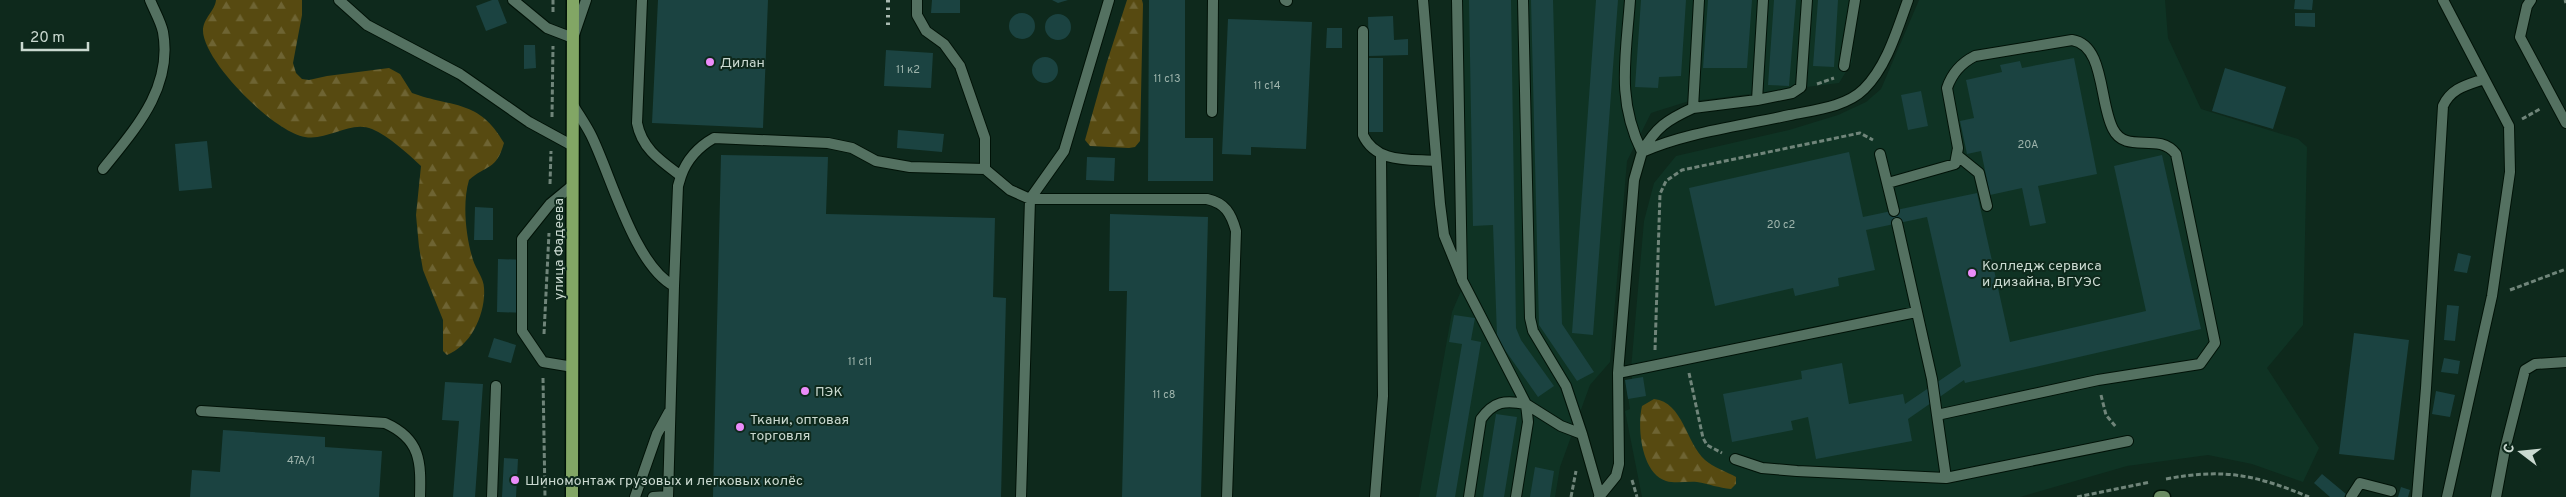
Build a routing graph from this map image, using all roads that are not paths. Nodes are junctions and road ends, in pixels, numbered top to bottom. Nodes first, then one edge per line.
1 (150, 0) edge
2 (339, 0) edge
3 (513, 0) edge
4 (573, 0) edge
5 (586, 0) edge
6 (642, 0) edge
7 (917, 0) edge
8 (1109, 0) edge
9 (1213, 0) edge
10 (1423, 0) edge
11 (1457, 0) edge
12 (1523, 0) edge
13 (1630, 0) edge
14 (1699, 0) edge
15 (1763, 0) edge
16 (1807, 0) edge
17 (1855, 0) edge
18 (1908, 0) edge
19 (2443, 0) edge
20 (2531, 0) edge
21 (1363, 31) dead end
22 (573, 38) junction
23 (1844, 66) road end
24 (2484, 79) junction
25 (1757, 100) junction
26 (573, 105) junction
27 (1693, 108) junction
28 (1212, 112) dead end
29 (2566, 123) edge
30 (573, 146) junction
31 (1642, 152) junction
32 (1880, 154) road end
33 (1381, 155) junction
34 (1958, 156) junction
35 (1435, 161) junction
36 (103, 169) dead end
37 (985, 169) junction
38 (680, 176) junction
39 (1888, 184) junction
40 (573, 185) junction
41 (1030, 199) junction
42 (1987, 206) dead end
43 (1894, 211) dead end
44 (1897, 223) dead end
45 (1462, 280) junction
46 (674, 286) junction
47 (1916, 312) junction
48 (2566, 362) edge
49 (573, 367) junction
50 (1618, 373) junction
51 (496, 386) dead end
52 (1526, 404) junction
53 (670, 410) junction
54 (201, 411) dead end
55 (1937, 415) junction
56 (1582, 434) junction
57 (2128, 441) dead end
58 (1735, 459) road end
59 (1946, 478) junction
60 (2392, 491) dead end
61 (420, 497) edge
62 (492, 497) edge
63 (572, 497) edge
64 (635, 497) edge
65 (653, 497) edge
66 (668, 497) edge
67 (1021, 497) edge
68 (1227, 497) edge
69 (1375, 497) edge
70 (1469, 497) edge
71 (1516, 497) edge
72 (1600, 497) edge
73 (2160, 497) edge
74 (2164, 497) edge
75 (2351, 497) edge
76 (2416, 497) edge
77 (2447, 497) edge
78 (2496, 497) edge

1 - 36 lane
2 - 30 lane
3 - 22 lane
4 - 22 main road, улица Фадеева
5 - 22 lane
6 - 38 lane
7 - 37 lane
8 - 41 lane
9 - 28 lane
10 - 35 lane
11 - 45 lane
12 - 56 lane
13 - 31 lane
14 - 27 lane
15 - 25 lane
16 - 25 lane
17 - 23 lane
18 - 31 lane
19 - 24 lane
20 - 29 lane
21 - 33 lane
22 - 26 main road, улица Фадеева
24 - 76 lane
24 - 77 lane
25 - 27 lane
26 - 30 main road, улица Фадеева
26 - 46 lane
27 - 31 lane
30 - 40 main road, улица Фадеева
31 - 50 lane
32 - 39 lane
33 - 35 lane
33 - 69 lane
34 - 39 lane
34 - 42 lane
34 - 55 lane
35 - 45 lane
37 - 38 lane
37 - 41 lane
38 - 46 lane
39 - 43 lane
40 - 49 main road, улица Фадеева
40 - 49 lane
41 - 67 lane
41 - 68 lane
44 - 47 lane
45 - 52 lane
46 - 53 lane
47 - 50 lane
47 - 55 lane
48 - 78 lane
49 - 63 main road, улица Фадеева
50 - 72 lane
51 - 62 lane
52 - 56 lane
52 - 70 lane
52 - 71 lane
53 - 64 lane
53 - 66 lane
54 - 61 lane
55 - 59 lane
56 - 72 lane
57 - 59 lane
58 - 59 lane
60 - 75 lane
65 - 66 lane
73 - 74 main road

